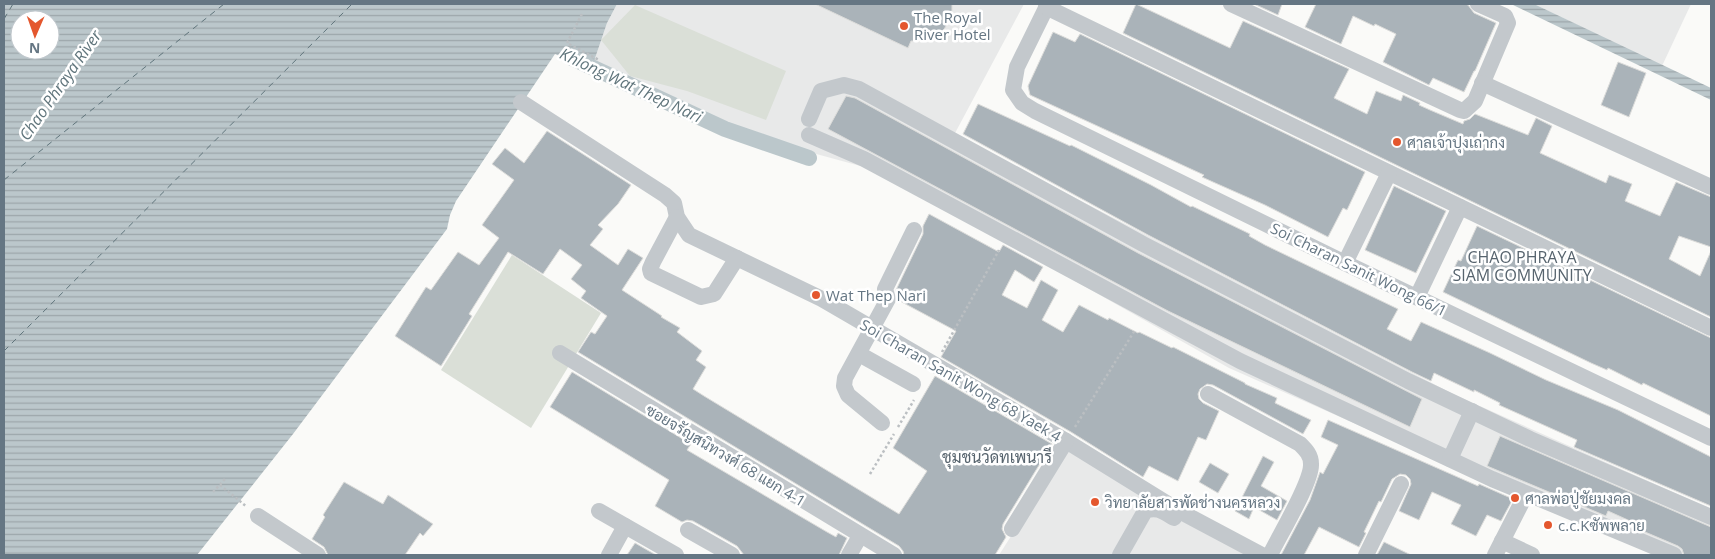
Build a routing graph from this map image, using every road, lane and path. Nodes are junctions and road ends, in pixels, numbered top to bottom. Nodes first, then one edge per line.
1 (1231, 4) edge
2 (1478, 4) edge
3 (1047, 5) edge
4 (582, 14) dead end
5 (599, 60) dead end
6 (1482, 84) junction
7 (521, 102) dead end
8 (1389, 173) junction
9 (1711, 186) edge
10 (1460, 207) junction
11 (677, 218) junction
12 (914, 230) dead end
13 (1002, 244) dead end
14 (737, 258) junction
15 (1345, 263) junction
16 (1417, 297) junction
17 (873, 328) junction
18 (1711, 328) edge
19 (1135, 330) dead end
20 (560, 354) dead end
21 (858, 354) junction
22 (935, 364) junction
23 (914, 391) joint
24 (1208, 394) dead end
25 (1472, 411) junction
26 (882, 423) dead end
27 (1711, 438) edge
28 (1066, 442) junction
29 (1450, 459) junction
30 (870, 474) dead end
31 (226, 478) dead end
32 (1401, 484) dead end
33 (220, 485) junction
34 (213, 492) dead end
35 (1521, 504) dead end
36 (598, 510) dead end
37 (258, 516) joint
38 (1711, 517) edge
39 (624, 526) junction
40 (1012, 529) dead end
41 (688, 530) dead end
42 (860, 536) junction
43 (1498, 548) edge
44 (318, 555) edge
45 (609, 555) edge
46 (676, 555) edge
47 (732, 555) edge
48 (849, 555) edge
49 (894, 555) edge
50 (1120, 555) edge
51 (1241, 555) edge
52 (1262, 555) edge
53 (1270, 555) edge
54 (1366, 555) edge
55 (1532, 555) edge
56 (1674, 555) edge

1 - 6 street
2 - 6 street
3 - 8 street
3 - 15 street, Soi Charan Sanit Wong 66/1
4 - 5 path
6 - 9 street
7 - 11 street, Soi Charan Sanit Wong 68 Yaek 4
8 - 10 street
8 - 15 street
10 - 16 street
10 - 18 street
11 - 14 street, Soi Charan Sanit Wong 68 Yaek 4
11 - 14 street
12 - 17 street
13 - 22 path
14 - 17 street, Soi Charan Sanit Wong 68 Yaek 4
15 - 16 street, Soi Charan Sanit Wong 66/1
16 - 27 street, Soi Charan Sanit Wong 66/1
17 - 21 street
17 - 22 street, Soi Charan Sanit Wong 68 Yaek 4
19 - 28 path
20 - 42 street, ซอยจรัญสนิทวงศ์ 68 แยก 4-1
21 - 23 street
21 - 26 street
22 - 28 street, Soi Charan Sanit Wong 68 Yaek 4
23 - 30 path
24 - 53 street
25 - 29 street
25 - 29 street
25 - 38 street
28 - 40 street
28 - 52 street, Soi Charan Sanit Wong 68 Yaek 4
29 - 56 street
31 - 33 path
32 - 54 street
33 - 34 path
33 - 37 path
35 - 43 street
36 - 39 street
37 - 44 street
39 - 45 street
39 - 46 street
41 - 47 street
42 - 48 street
42 - 49 street, ซอยจรัญสนิทวงศ์ 68 แยก 4-1
43 - 55 street
50 - 51 street

